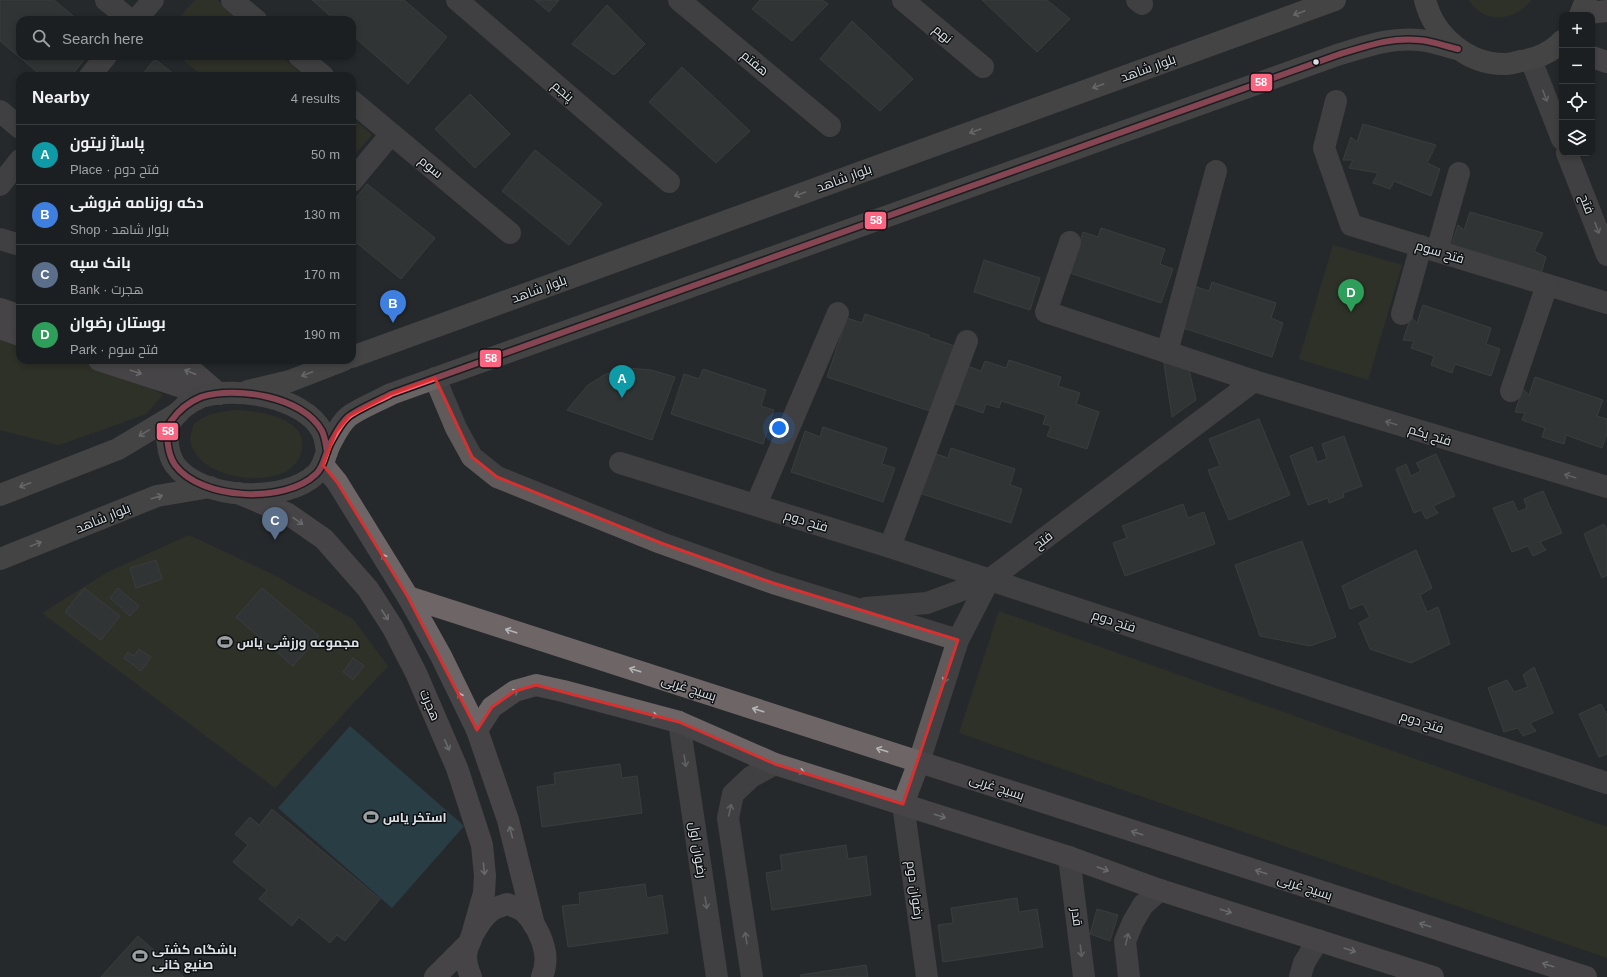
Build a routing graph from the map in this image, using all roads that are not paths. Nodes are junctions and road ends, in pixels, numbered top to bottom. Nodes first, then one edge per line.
1 (106, 0) edge
2 (232, 0) edge
3 (457, 0) edge
4 (680, 0) edge
5 (903, 0) edge
6 (1335, 0) edge
7 (1425, 0) edge
8 (1586, 0) edge
9 (139, 11) edge
10 (1607, 11) edge
11 (1581, 12) edge
12 (1595, 12) edge
13 (251, 16) edge
14 (1559, 45) edge
15 (1458, 49) junction
16 (1595, 58) edge
17 (103, 60) edge
18 (304, 60) edge
19 (1531, 60) junction
20 (1607, 62) edge
21 (983, 68) dead end
22 (93, 72) edge
23 (318, 72) edge
24 (1336, 101) dead end
25 (356, 104) edge
26 (0, 111) edge
27 (16, 125) edge
28 (830, 126) dead end
29 (0, 129) edge
30 (1559, 131) edge
31 (391, 134) junction
32 (16, 135) edge
33 (1568, 156) edge
34 (16, 165) edge
35 (1216, 171) dead end
36 (1459, 173) dead end
37 (356, 176) edge
38 (669, 182) dead end
39 (0, 185) edge
40 (510, 233) dead end
41 (0, 239) edge
42 (1070, 242) dead end
43 (16, 244) edge
44 (1429, 249) junction
45 (1607, 255) edge
46 (1547, 285) junction
47 (1607, 303) edge
48 (0, 310) edge
49 (838, 313) dead end
50 (1402, 314) dead end
51 (16, 315) edge
52 (0, 328) edge
53 (16, 334) edge
54 (967, 341) dead end
55 (1167, 352) junction
56 (356, 356) edge
57 (111, 364) edge
58 (168, 364) edge
59 (333, 364) edge
60 (435, 378) junction
61 (1254, 381) junction
62 (1511, 391) dead end
63 (229, 393) junction
64 (197, 399) junction
65 (178, 413) junction
66 (325, 458) junction
67 (620, 463) dead end
68 (210, 487) junction
69 (1607, 487) edge
70 (237, 493) junction
71 (0, 495) edge
72 (756, 505) junction
73 (890, 548) junction
74 (0, 559) edge
75 (989, 580) junction
76 (408, 597) junction
77 (855, 609) junction
78 (958, 640) junction
79 (679, 722) junction
80 (477, 730) junction
81 (919, 762) junction
82 (776, 764) junction
83 (1607, 783) edge
84 (903, 804) junction
85 (1069, 857) junction
86 (1160, 890) junction
87 (534, 925) junction
88 (1318, 940) junction
89 (470, 942) junction
90 (435, 977) edge
91 (471, 977) edge
92 (542, 977) edge
93 (717, 977) edge
94 (752, 977) edge
95 (927, 977) edge
96 (1084, 977) edge
97 (1130, 977) edge
98 (1300, 977) edge
99 (1433, 977) edge
100 (1586, 977) edge

1 - 9 street
2 - 13 street
3 - 38 street, پنجم
4 - 28 street, هفتم
5 - 21 street, نهم
6 -> 56 main road, بلوار شاهد
7 - 15 main road
8 - 11 main road
10 - 12 main road
14 - 19 main road
15 - 19 main road
15 - 60 main road
16 - 20 main road
17 - 22 street
18 - 23 street
19 -> 30 street
24 - 44 street, فتح سوم
25 - 31 street, سوم
26 - 27 street
29 - 32 street
31 - 37 street
31 - 40 street, سوم
33 -> 45 street, فتح
34 - 39 street
35 - 55 street
36 - 44 street
41 - 43 street
42 - 55 street, فتح یکم
44 - 46 street, فتح سوم
44 - 50 street
46 - 47 street, فتح سوم
46 - 62 street
48 - 51 main road
49 - 72 street
52 - 53 main road
54 - 73 street
55 - 61 street, فتح یکم
57 -> 64 main road
63 -> 58 main road
59 -> 63 main road
60 - 66 main road
60 - 77 street
69 -> 61 street, فتح یکم
61 - 75 street, فتح
63 - 64 main road
63 - 66 main road
64 - 65 main road
65 - 68 main road
65 -> 71 main road
66 - 70 main road
76 -> 66 main road
67 - 72 street, فتح دوم
68 - 70 main road
74 -> 68 main road, بلوار شاهد
70 -> 89 main road, هجرت
72 - 73 street, فتح دوم
73 - 75 street, فتح دوم
75 - 77 street
75 - 78 street, فتح
75 - 83 street, فتح دوم
80 -> 76 main road
81 -> 76 main road, بسیج غربی
77 - 78 street
78 -> 81 street, فتح
80 -> 79 main road
79 - 82 main road
79 -> 93 street, رضوان اول
87 -> 80 main road
81 - 84 main road
100 -> 81 main road, بسیج غربی
82 -> 84 main road
94 -> 82 street
84 -> 85 main road
84 - 95 street, رضوان دوم
85 -> 86 main road
85 -> 96 street, قدر
86 -> 88 main road
97 -> 86 street
87 - 89 main road
87 - 92 main road
88 - 98 street
88 -> 99 main road
89 - 90 main road, هجرت
89 - 91 main road

